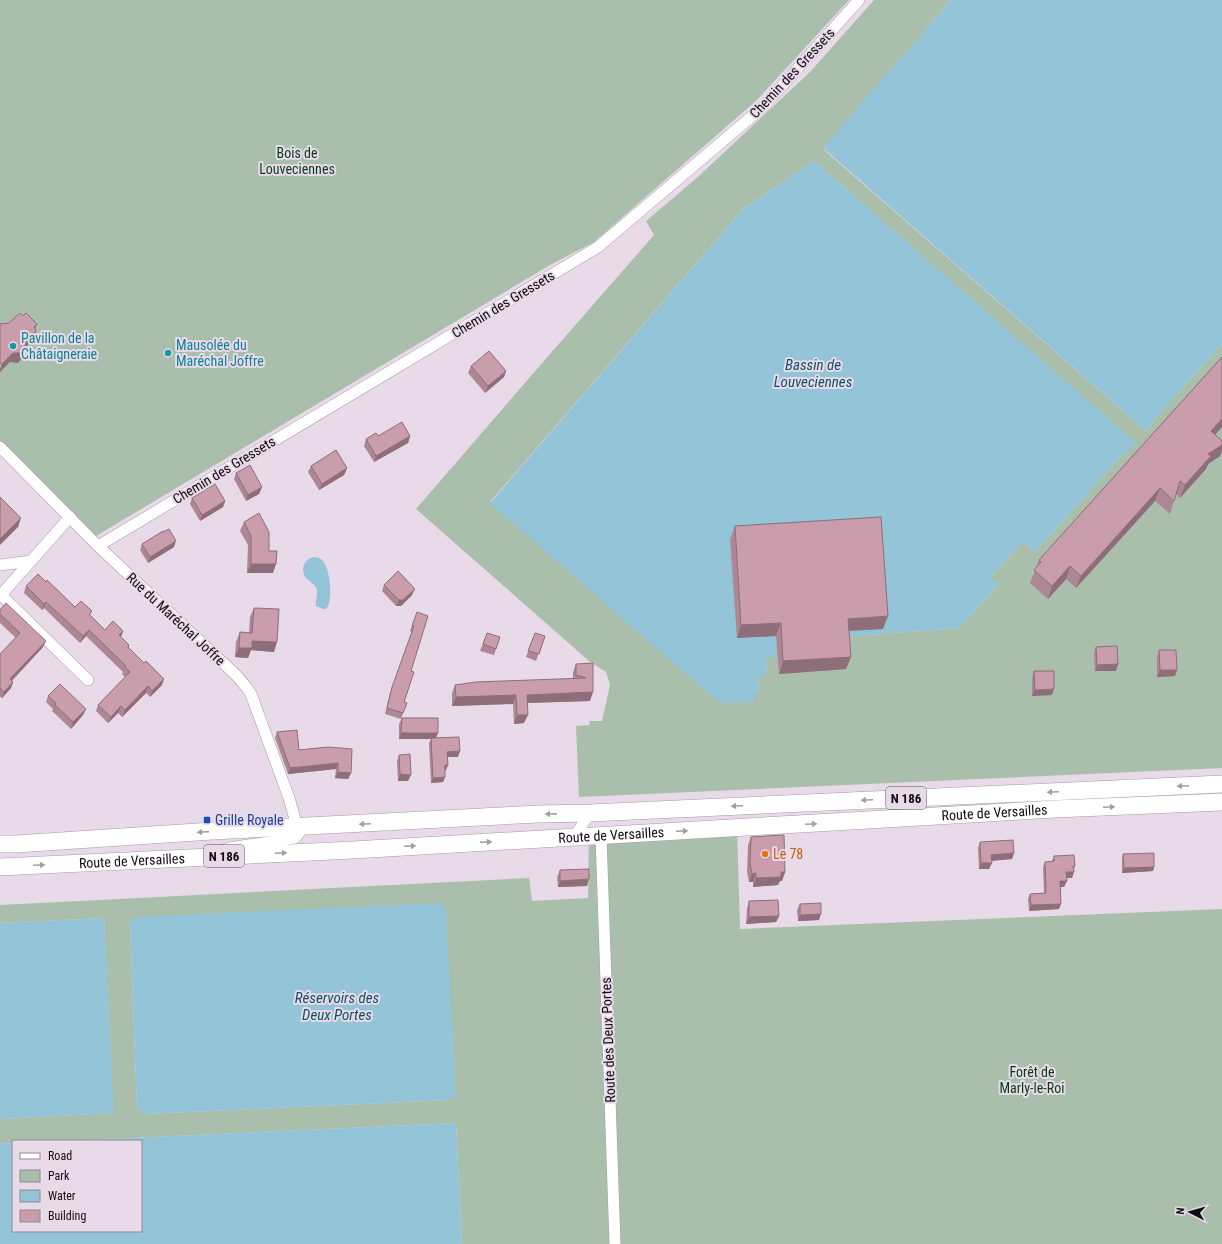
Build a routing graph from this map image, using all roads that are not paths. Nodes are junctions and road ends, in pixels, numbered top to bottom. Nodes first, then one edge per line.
1 (859, 0) edge
2 (0, 447) edge
3 (70, 517) junction
4 (98, 546) junction
5 (31, 561) junction
6 (0, 565) edge
7 (0, 595) edge
8 (88, 680) dead end
9 (1222, 784) edge
10 (1222, 802) edge
11 (590, 813) junction
12 (298, 826) junction
13 (601, 836) junction
14 (574, 837) junction
15 (0, 844) edge
16 (207, 857) junction
17 (0, 867) edge
18 (615, 1244) edge

1 - 4 street, Chemin des Gressets
2 - 3 street, Rue du Maréchal Joffre
3 - 4 street, Rue du Maréchal Joffre
3 - 5 street
4 - 12 street, Rue du Maréchal Joffre
5 - 6 street
5 - 7 street
7 - 8 street
9 -> 11 main road, Route de Versailles / N 186
13 -> 10 main road, Route de Versailles / N 186
11 -> 12 main road, Route de Versailles / N 186
11 - 14 street
12 -> 15 main road, Route de Versailles / N 186
12 - 16 street
13 - 14 main road, Route de Versailles / N 186
13 - 18 street, Route des Deux Portes
16 -> 14 main road, Route de Versailles / N 186
17 -> 16 main road, Route de Versailles / N 186

